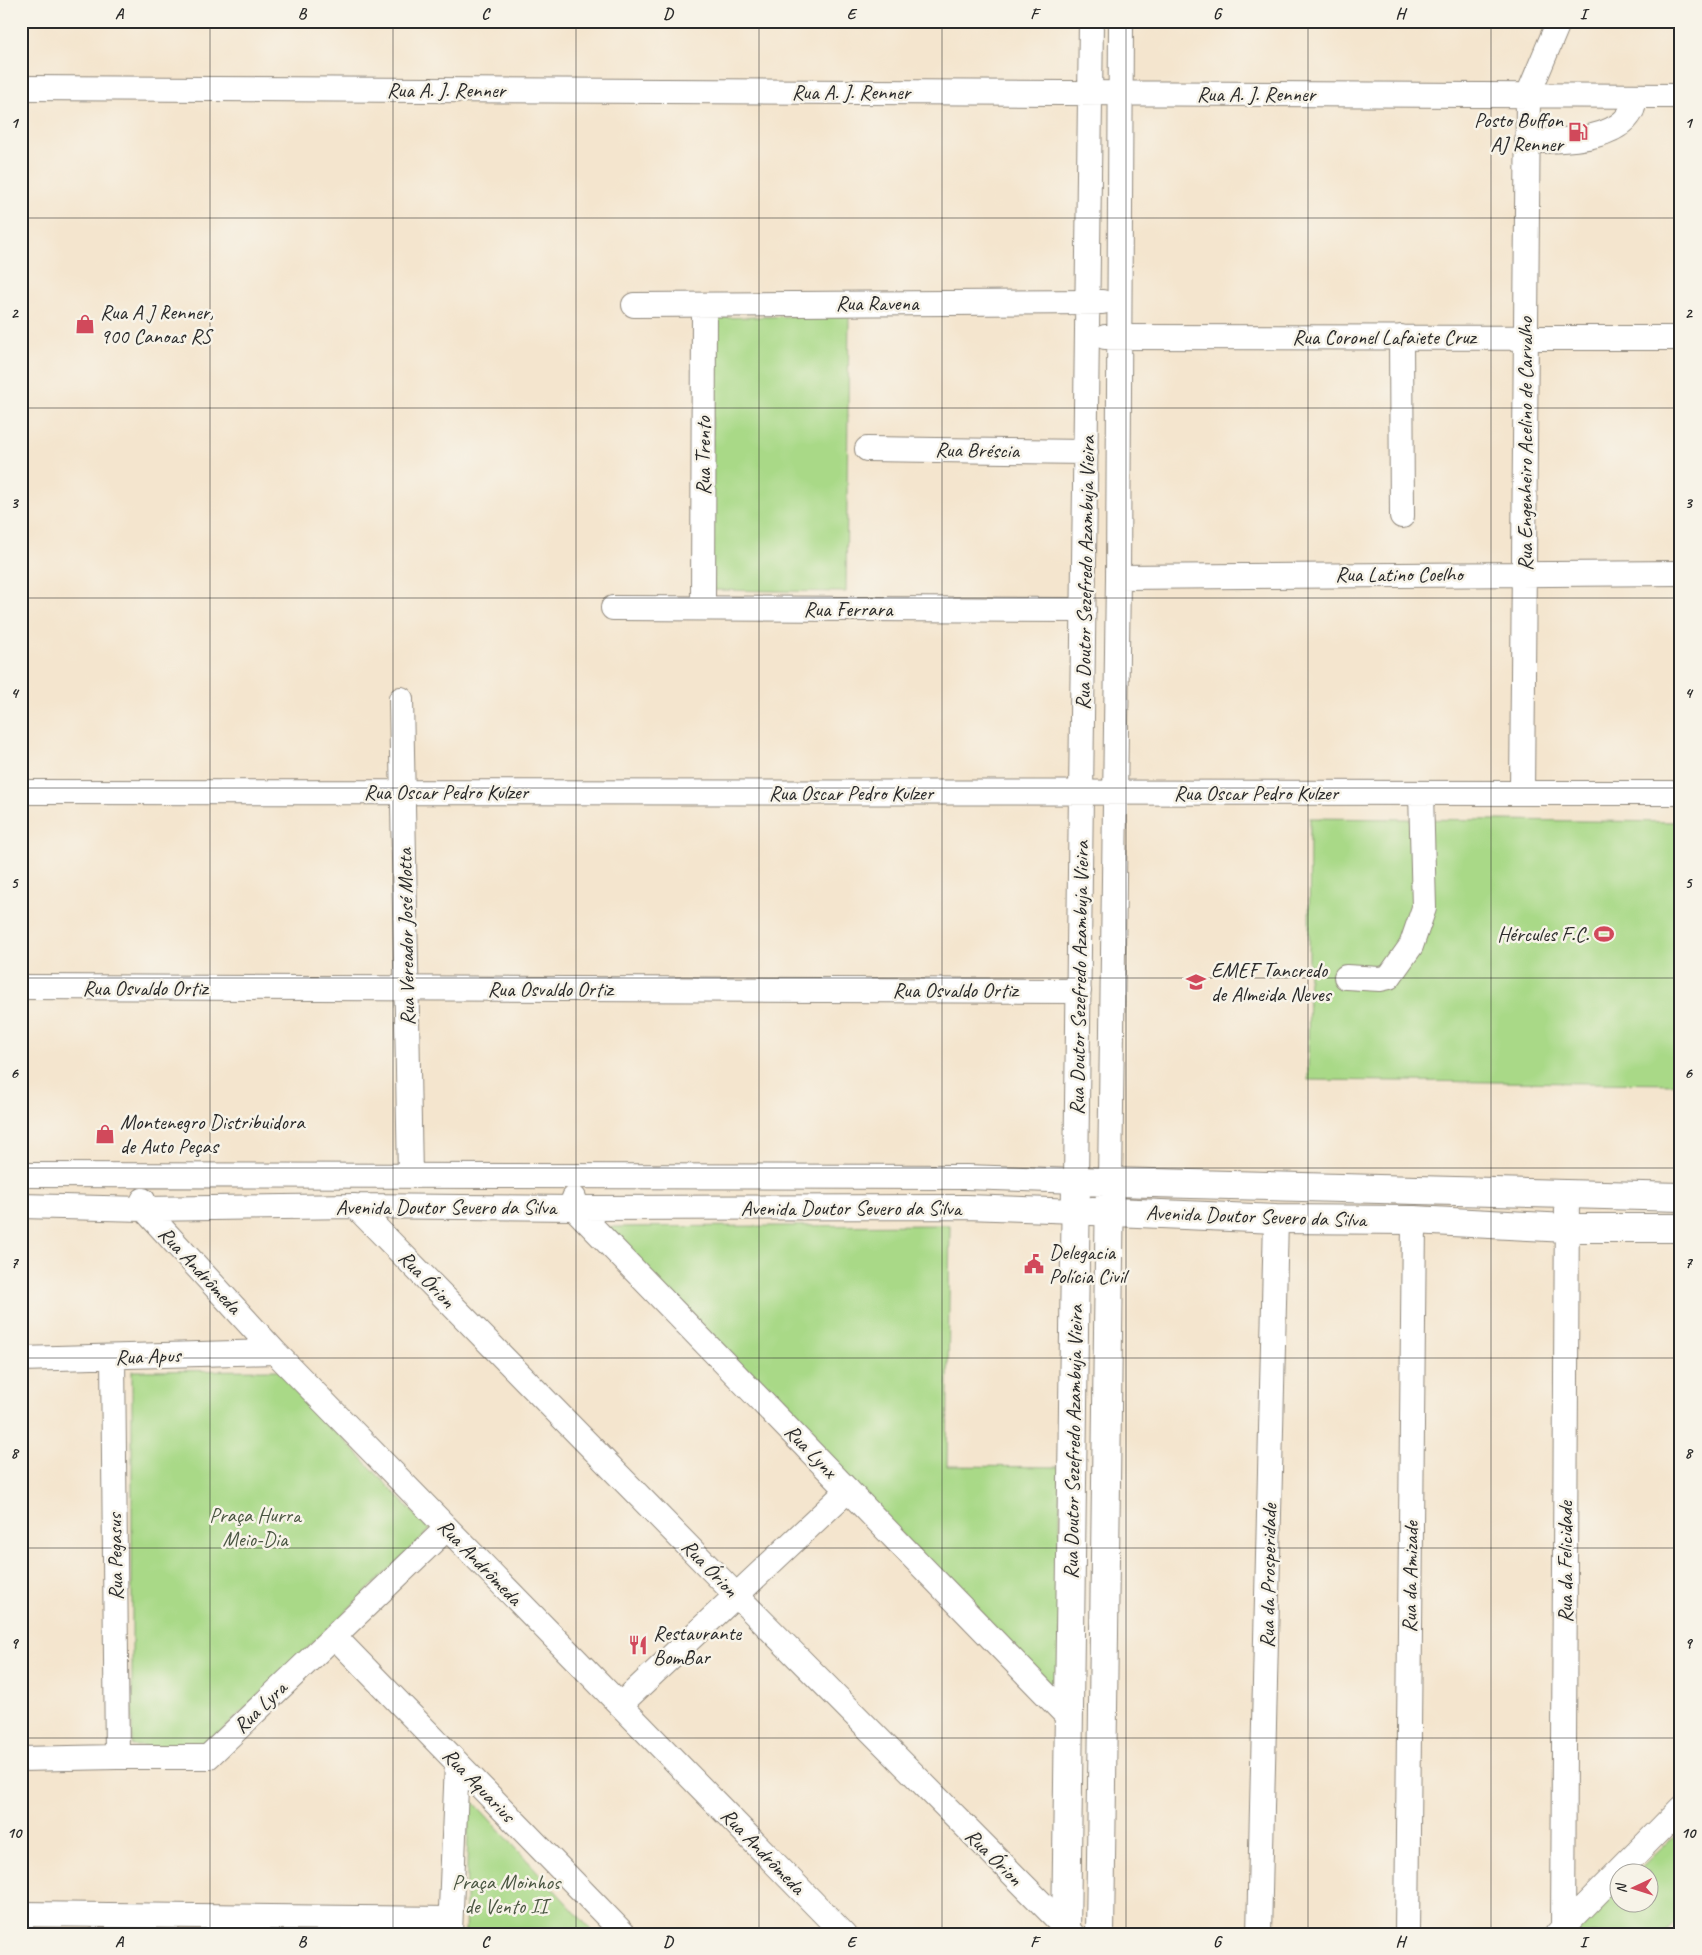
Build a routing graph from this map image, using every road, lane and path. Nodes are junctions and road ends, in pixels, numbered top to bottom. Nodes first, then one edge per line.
1 (1091, 21) edge
2 (1120, 21) edge
3 (1559, 21) edge
4 (21, 88) edge
5 (1091, 93) junction
6 (1121, 93) junction
7 (1528, 95) junction
8 (1636, 96) junction
9 (1681, 96) edge
10 (1528, 141) junction
11 (1120, 301) junction
12 (1088, 302) junction
13 (634, 305) dead end
14 (704, 305) junction
15 (1088, 337) junction
16 (1400, 337) junction
17 (1119, 338) junction
18 (1526, 338) junction
19 (1681, 338) edge
20 (867, 449) dead end
21 (1086, 452) junction
22 (1402, 516) dead end
23 (1524, 573) junction
24 (1681, 573) edge
25 (1118, 577) junction
26 (613, 608) dead end
27 (703, 608) junction
28 (1084, 610) junction
29 (401, 699) dead end
30 (21, 792) edge
31 (403, 792) junction
32 (1082, 793) junction
33 (1115, 793) junction
34 (1421, 793) junction
35 (1522, 793) junction
36 (1681, 793) edge
37 (1346, 978) dead end
38 (21, 988) edge
39 (407, 988) junction
40 (1079, 991) junction
41 (21, 1176) edge
42 (141, 1176) junction
43 (410, 1176) junction
44 (574, 1176) junction
45 (966, 1177) junction
46 (1076, 1181) junction
47 (1110, 1182) junction
48 (1568, 1194) junction
49 (1681, 1197) edge
50 (21, 1206) edge
51 (355, 1206) junction
52 (966, 1207) junction
53 (574, 1208) junction
54 (144, 1209) junction
55 (1076, 1211) junction
56 (1110, 1211) junction
57 (1276, 1219) junction
58 (1414, 1220) junction
59 (1567, 1228) junction
60 (1681, 1228) edge
61 (275, 1352) junction
62 (113, 1357) junction
63 (21, 1359) edge
64 (1074, 1416) junction
65 (1107, 1418) junction
66 (848, 1490) junction
67 (447, 1528) junction
68 (737, 1596) junction
69 (335, 1637) junction
70 (620, 1705) junction
71 (1069, 1718) junction
72 (118, 1757) junction
73 (21, 1759) edge
74 (457, 1763) junction
75 (1681, 1808) edge
76 (21, 1914) edge
77 (450, 1926) edge
78 (1068, 1932) edge
79 (1560, 1932) edge
80 (624, 1934) edge
81 (844, 1934) edge
82 (1100, 1934) edge
83 (1259, 1934) edge
84 (1407, 1934) edge

1 - 5 street, Rua Doutor Sezefredo Azambuja Vieira
2 - 6 street, Rua Doutor Sezefredo Azambuja Vieira
3 - 7 street
4 - 5 street, Rua A. J. Renner
5 - 6 street, Rua A. J. Renner
5 - 12 street, Rua Doutor Sezefredo Azambuja Vieira
6 - 7 street, Rua A. J. Renner
6 - 11 street, Rua Doutor Sezefredo Azambuja Vieira
7 - 8 street, Rua A. J. Renner
7 - 10 street, Rua Engenheiro Acelino de Carvalho
8 - 9 street, Rua A. J. Renner
8 - 10 street
10 - 18 street, Rua Engenheiro Acelino de Carvalho
11 - 12 street, Rua Ravena
11 - 17 street, Rua Doutor Sezefredo Azambuja Vieira
12 - 14 street, Rua Ravena
12 - 15 street, Rua Doutor Sezefredo Azambuja Vieira
13 - 14 street, Rua Ravena
14 - 27 street, Rua Trento
15 - 17 street, Rua Coronel Lafaiete Cruz
15 - 21 street, Rua Doutor Sezefredo Azambuja Vieira
16 - 17 street, Rua Coronel Lafaiete Cruz
16 - 18 street, Rua Coronel Lafaiete Cruz
16 - 22 street
17 - 25 street, Rua Doutor Sezefredo Azambuja Vieira
18 - 19 street, Rua Coronel Lafaiete Cruz
18 - 23 street, Rua Engenheiro Acelino de Carvalho
20 - 21 street, Rua Bréscia
21 - 28 street, Rua Doutor Sezefredo Azambuja Vieira
23 - 24 street, Rua Latino Coelho
23 - 25 street, Rua Latino Coelho
23 - 35 street, Rua Engenheiro Acelino de Carvalho
25 - 33 street, Rua Doutor Sezefredo Azambuja Vieira
26 - 27 street, Rua Ferrara
27 - 28 street, Rua Ferrara
28 - 32 street, Rua Doutor Sezefredo Azambuja Vieira
29 - 31 street, Rua Vereador José Motta
30 - 31 street, Rua Oscar Pedro Kulzer
31 - 32 street, Rua Oscar Pedro Kulzer
31 - 39 street, Rua Vereador José Motta
32 - 33 street, Rua Oscar Pedro Kulzer
32 - 40 street, Rua Doutor Sezefredo Azambuja Vieira
33 - 34 street, Rua Oscar Pedro Kulzer
33 - 47 street, Rua Doutor Sezefredo Azambuja Vieira
34 - 35 street, Rua Oscar Pedro Kulzer
34 - 37 street
35 - 36 street, Rua Oscar Pedro Kulzer
38 - 39 street, Rua Osvaldo Ortiz
39 - 40 street, Rua Osvaldo Ortiz
39 - 43 street, Rua Vereador José Motta
40 - 46 street, Rua Doutor Sezefredo Azambuja Vieira
41 - 42 street, Avenida Doutor Severo da Silva
42 - 43 street, Avenida Doutor Severo da Silva
42 - 54 street, Rua Andrômeda
43 - 44 street, Avenida Doutor Severo da Silva
44 - 45 street, Avenida Doutor Severo da Silva
44 - 53 street
45 - 46 street, Avenida Doutor Severo da Silva
45 - 52 street
46 - 47 main road, Avenida Doutor Severo da Silva
46 - 55 main road, Rua Doutor Sezefredo Azambuja Vieira
47 - 48 main road, Avenida Doutor Severo da Silva
47 - 56 main road, Rua Doutor Sezefredo Azambuja Vieira
48 - 49 main road, Avenida Doutor Severo da Silva
48 - 59 street, Rua da Felicidade
50 - 54 street, Avenida Doutor Severo da Silva
51 - 53 street, Avenida Doutor Severo da Silva
51 - 54 street, Avenida Doutor Severo da Silva
51 - 68 street, Rua Órion
52 - 53 street, Avenida Doutor Severo da Silva
52 - 55 street, Avenida Doutor Severo da Silva
53 - 66 street, Rua Lynx
54 - 61 street, Rua Andrômeda
55 - 56 main road, Avenida Doutor Severo da Silva
55 - 64 main road, Rua Doutor Sezefredo Azambuja Vieira
56 - 57 main road, Avenida Doutor Severo da Silva
56 - 65 main road, Rua Doutor Sezefredo Azambuja Vieira
57 - 58 main road, Avenida Doutor Severo da Silva
57 - 83 street, Rua da Prosperidade
58 - 59 main road, Avenida Doutor Severo da Silva
58 - 84 street, Rua da Amizade
59 - 60 main road, Avenida Doutor Severo da Silva
59 - 79 street, Rua da Felicidade
61 - 62 street, Rua Apus
61 - 67 street, Rua Andrômeda
62 - 63 street, Rua Apus
62 - 72 street, Rua Pegasus
64 - 65 main road
64 - 71 main road, Rua Doutor Sezefredo Azambuja Vieira
65 - 82 main road, Rua Doutor Sezefredo Azambuja Vieira
66 - 68 street
66 - 71 street, Rua Lynx
67 - 69 street, Rua Lyra
67 - 70 street, Rua Andrômeda
68 - 70 street
68 - 78 street, Rua Órion
69 - 72 street, Rua Lyra
69 - 74 street, Rua Aquarius
70 - 81 street, Rua Andrômeda
71 - 78 main road, Rua Doutor Sezefredo Azambuja Vieira
72 - 73 street, Rua Lyra
74 - 77 street
74 - 80 street, Rua Aquarius
75 - 79 street
76 - 77 street

